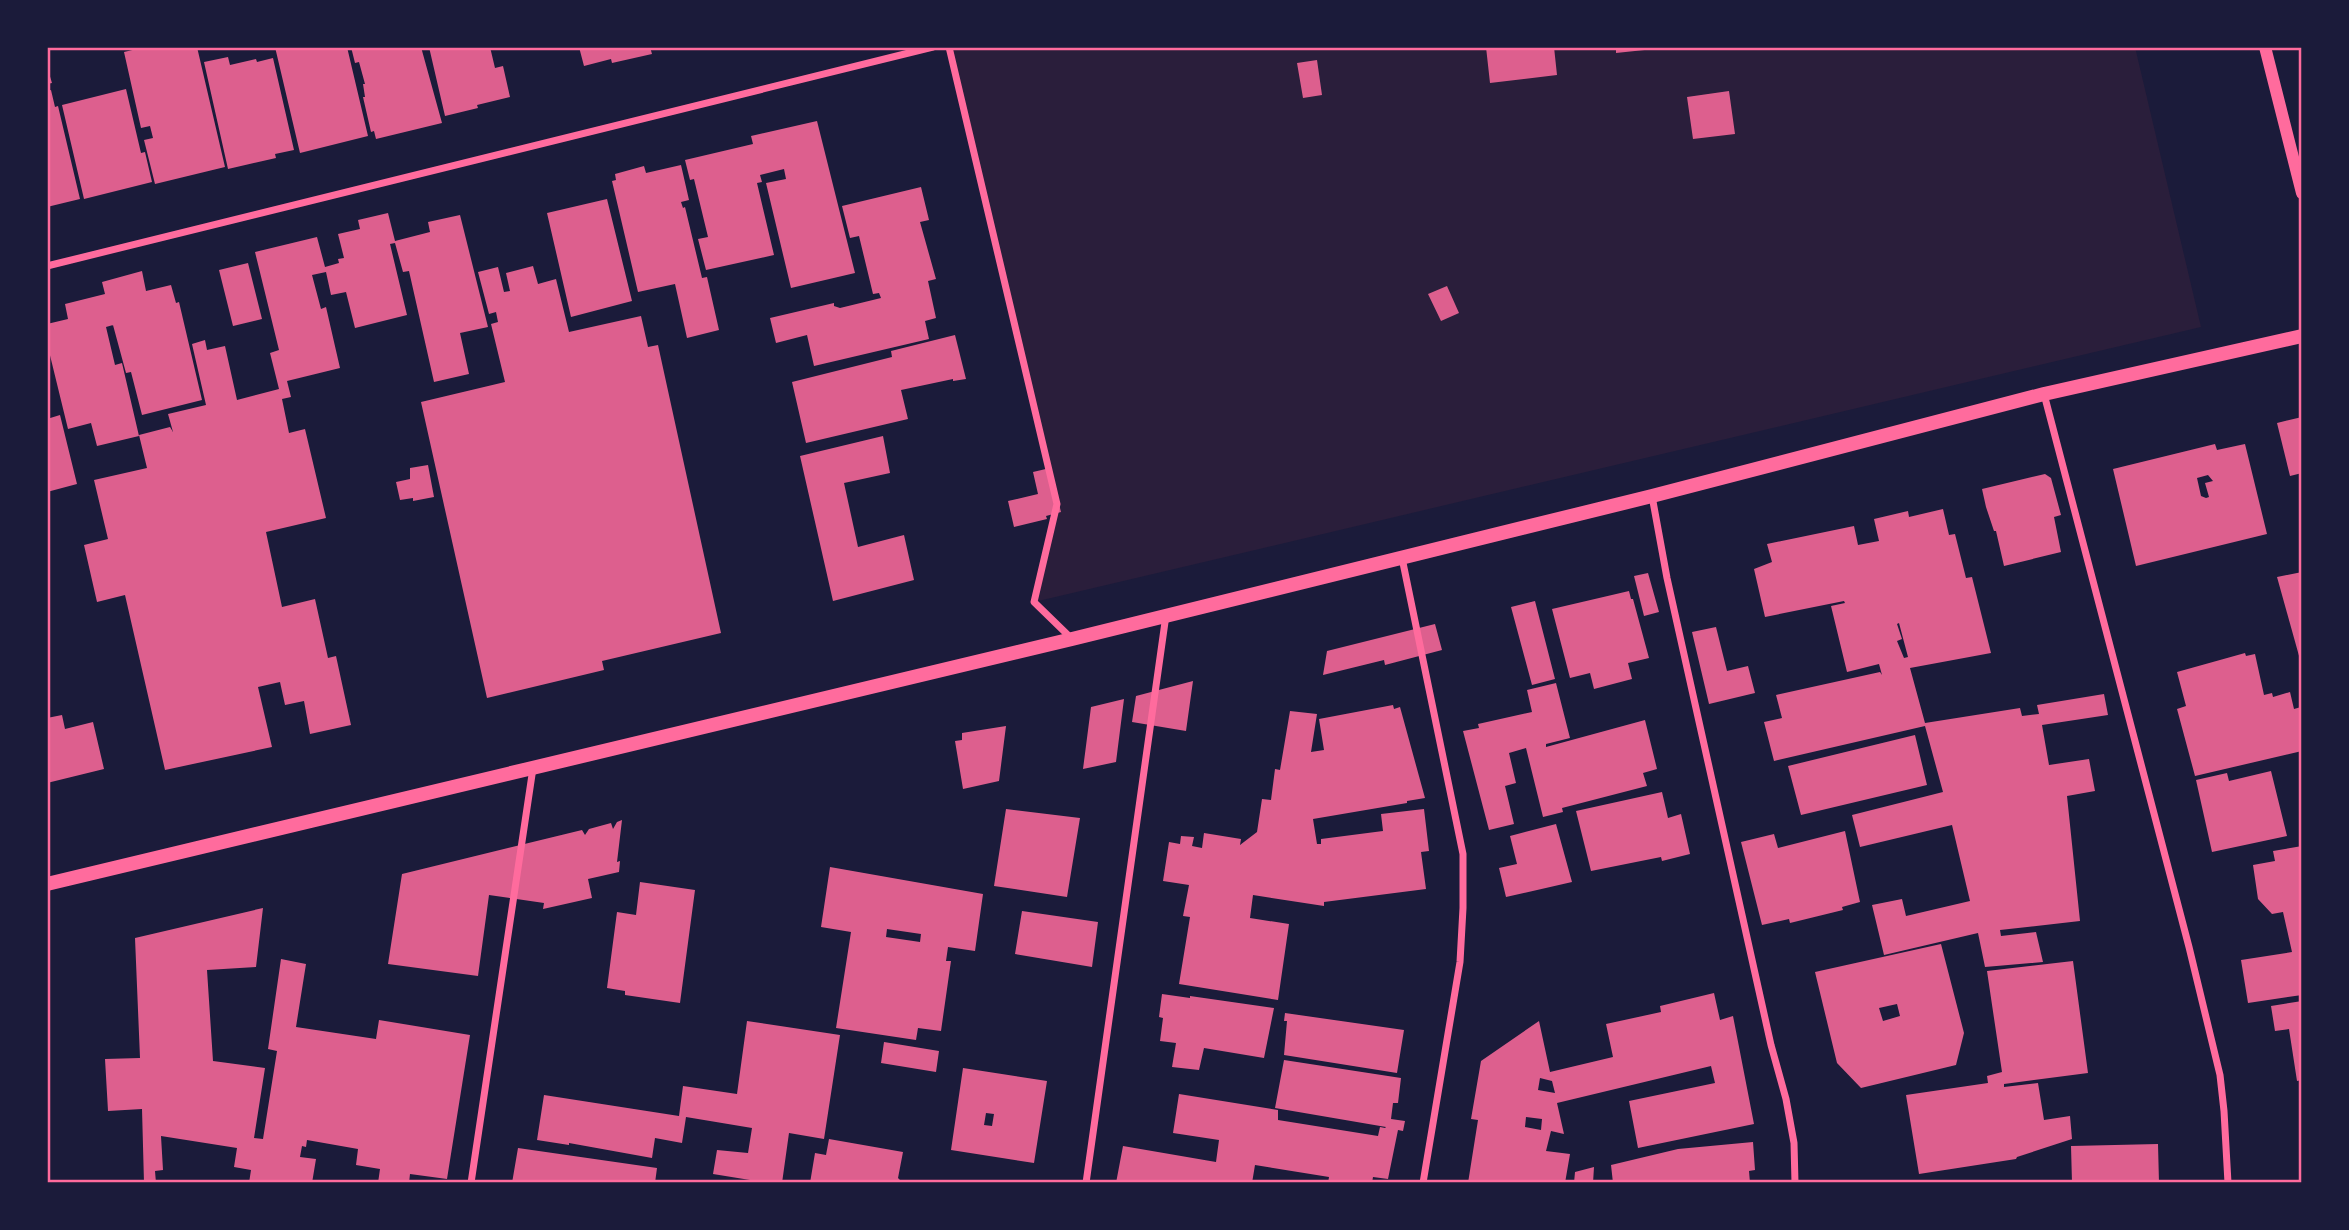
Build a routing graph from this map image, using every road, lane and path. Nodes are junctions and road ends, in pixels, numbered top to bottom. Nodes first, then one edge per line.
1 (933, 47) edge
2 (949, 47) edge
3 (2265, 47) edge
4 (2302, 193) edge
5 (47, 266) edge
6 (2302, 337) edge
7 (2044, 394) junction
8 (1652, 496) junction
9 (1402, 558) junction
10 (1167, 614) junction
11 (1072, 639) junction
12 (533, 766) junction
13 (47, 884) edge
14 (471, 1183) edge
15 (1086, 1183) edge
16 (1423, 1183) edge
17 (1795, 1183) edge
18 (2228, 1183) edge

1 - 5 street
2 - 11 street
3 - 4 street
6 - 7 main road
7 - 8 main road
7 - 18 street
8 - 9 main road
8 - 17 street
9 - 10 main road
9 - 16 street
10 - 11 main road
10 - 15 street
11 - 12 main road
12 - 13 main road
12 - 14 street

